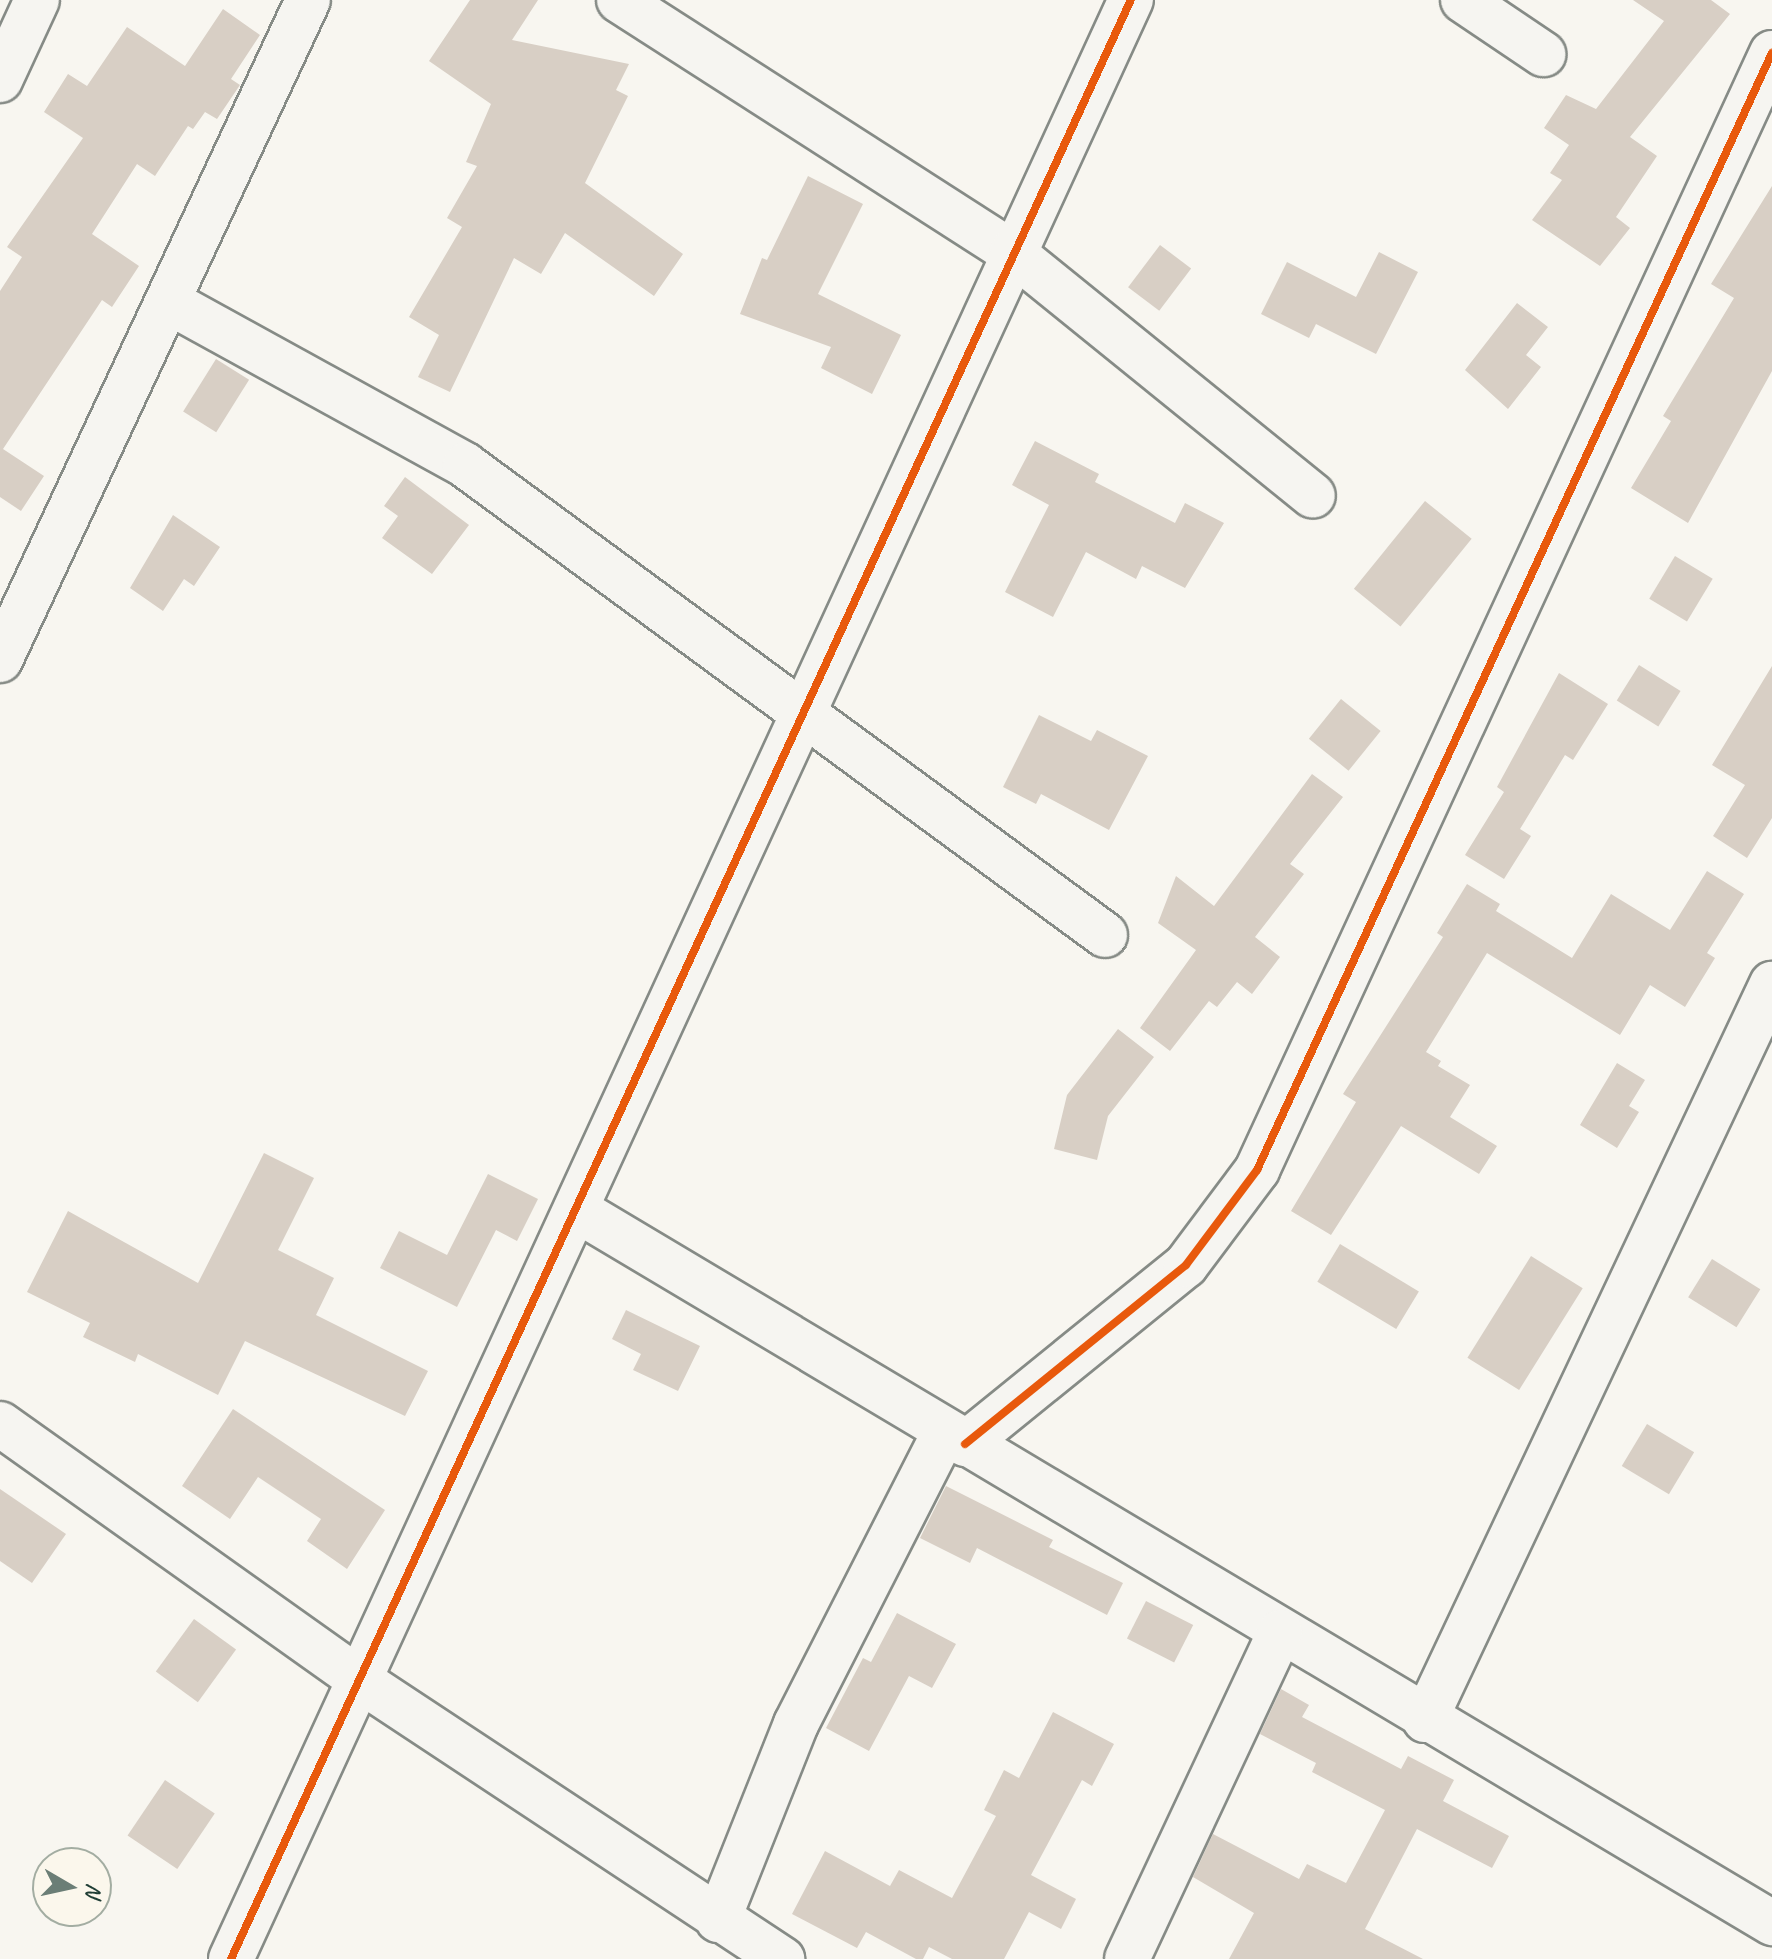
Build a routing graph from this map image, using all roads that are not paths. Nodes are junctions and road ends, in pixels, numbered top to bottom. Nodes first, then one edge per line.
1 (37, 0) edge
2 (308, 0) edge
3 (619, 0) edge
4 (1131, 0) edge
5 (1463, 0) edge
6 (1772, 53) edge
7 (1543, 54) dead end
8 (0, 80) edge
9 (1012, 252) junction
10 (169, 302) junction
11 (1313, 496) dead end
12 (14, 596) edge
13 (0, 660) edge
14 (805, 714) junction
15 (1105, 935) dead end
16 (1772, 984) edge
17 (577, 1210) junction
18 (0, 1424) edge
19 (955, 1437) junction
20 (1280, 1632) junction
21 (361, 1681) junction
22 (1425, 1720) junction
23 (718, 1920) junction
24 (1772, 1923) edge
25 (231, 1959) edge
26 (782, 1959) edge
27 (1127, 1959) edge

1 - 8 street
2 - 10 street
3 - 9 street
4 - 9 street
5 - 7 street
6 - 19 street
9 - 11 street
9 - 14 street
10 - 12 street
10 - 14 street
12 - 13 street
14 - 15 street
14 - 17 street
16 - 22 street
17 - 19 street
17 - 21 street
18 - 21 street
19 - 20 street
19 - 23 street
20 - 22 street
20 - 27 street
21 - 23 street
21 - 25 street
22 - 24 street
23 - 26 street

